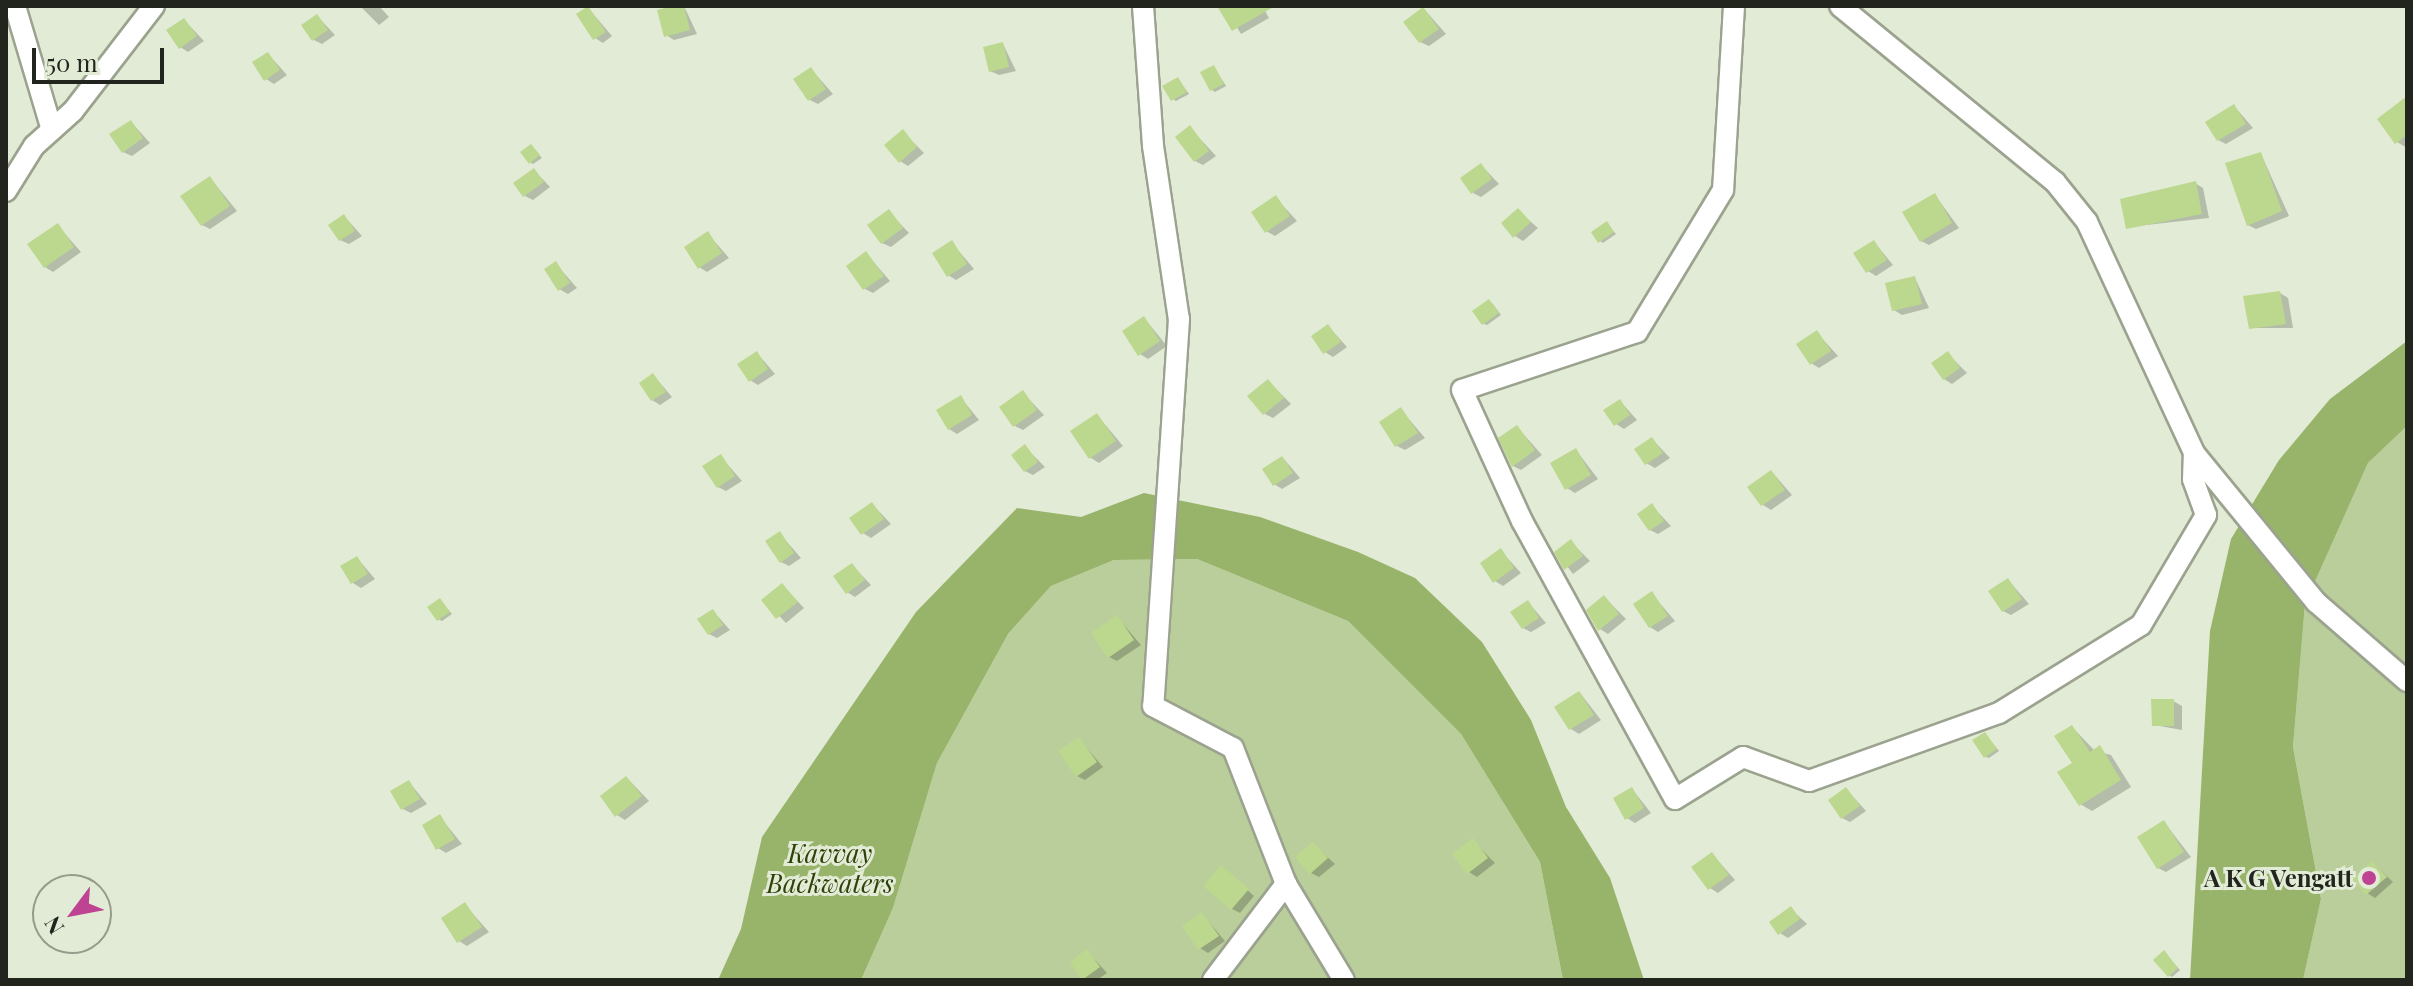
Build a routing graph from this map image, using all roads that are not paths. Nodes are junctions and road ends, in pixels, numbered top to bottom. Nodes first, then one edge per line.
1 (15, 6) edge
2 (154, 6) edge
3 (1143, 6) edge
4 (1734, 6) edge
5 (1840, 6) edge
6 (52, 130) junction
7 (6, 191) edge
8 (2194, 453) junction
9 (2407, 681) edge
10 (1286, 884) junction
11 (1213, 980) edge
12 (1344, 980) edge

1 - 6 street
2 - 6 street
3 - 10 street
4 - 8 street
5 - 8 street
6 - 7 street
8 - 9 street
10 - 11 street
10 - 12 street

